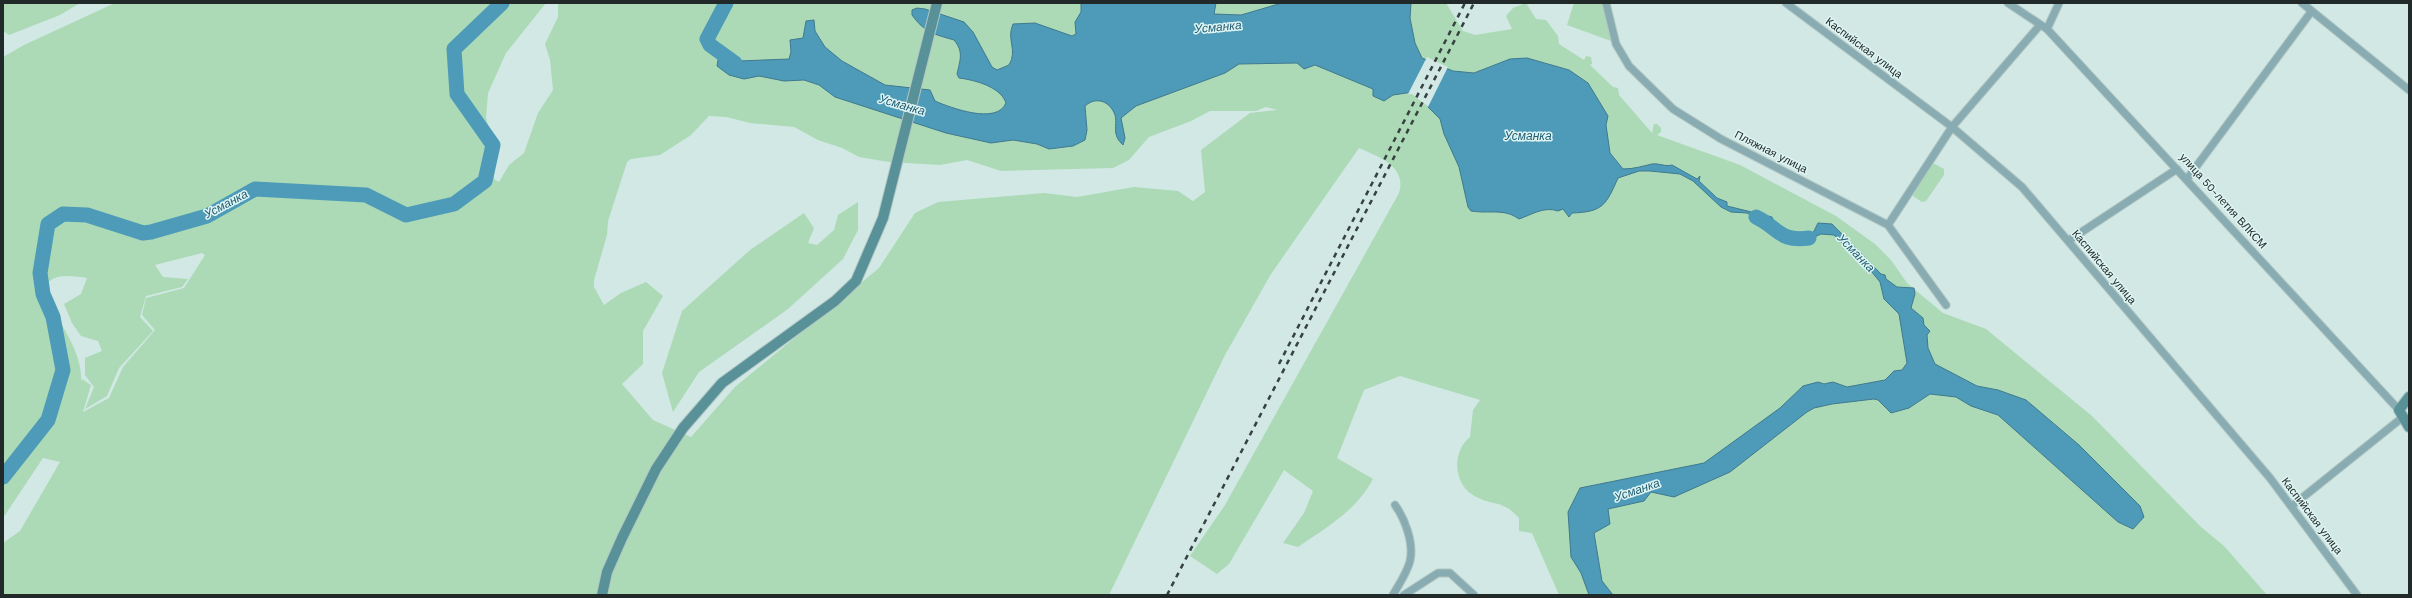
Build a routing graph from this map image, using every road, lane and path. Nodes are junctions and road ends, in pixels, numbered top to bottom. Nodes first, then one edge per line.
1 (938, 3) edge
2 (1606, 3) edge
3 (1786, 3) edge
4 (2008, 3) edge
5 (2059, 3) edge
6 (2302, 3) edge
7 (2311, 12) junction
8 (2043, 27) junction
9 (2409, 90) edge
10 (1952, 127) junction
11 (2177, 169) junction
12 (2187, 178) junction
13 (1888, 225) junction
14 (2068, 242) junction
15 (1946, 305) dead end
16 (2409, 397) edge
17 (2401, 414) junction
18 (2409, 427) edge
19 (1395, 505) dead end
20 (2292, 506) junction
21 (602, 595) edge
22 (1393, 595) edge
23 (1404, 595) edge
24 (1474, 595) edge
25 (2356, 595) edge

1 - 21 street
2 - 13 street, Пляжная улица
3 - 10 street, Каспийская улица
4 - 8 street, улица 50-летия ВЛКСМ
5 - 8 street
6 - 7 street
7 - 9 street
7 - 12 street
8 - 10 street
8 - 11 street, улица 50-летия ВЛКСМ
10 - 13 street
10 - 14 street, Каспийская улица
11 - 12 street, улица 50-летия ВЛКСМ
11 - 14 street
12 - 17 street, улица 50-летия ВЛКСМ
13 - 15 street, Пляжная улица
14 - 20 street, Каспийская улица
16 - 17 street
17 - 18 street, улица 50-летия ВЛКСМ
17 - 20 street
19 - 22 street
20 - 25 street, Каспийская улица
23 - 24 street

